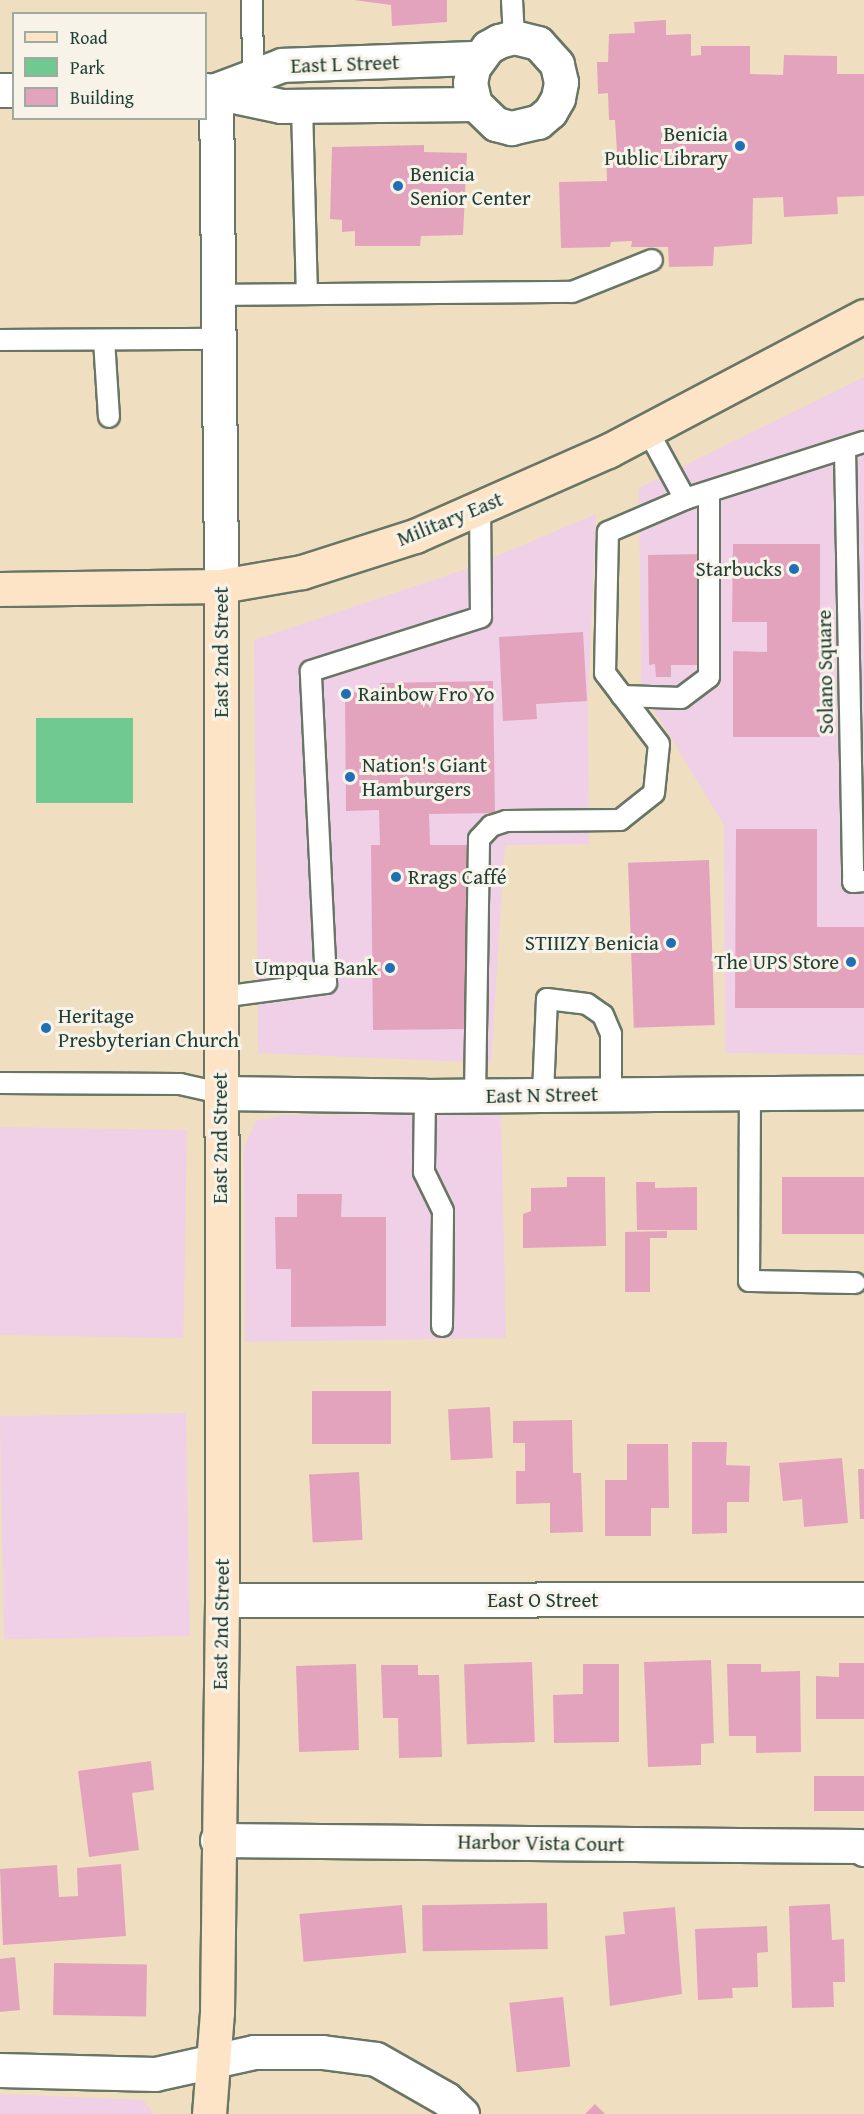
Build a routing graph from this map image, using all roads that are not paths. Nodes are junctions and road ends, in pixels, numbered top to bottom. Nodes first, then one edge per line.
1 (252, 0) edge
2 (512, 0) edge
3 (514, 37) junction
4 (477, 58) junction
5 (253, 76) junction
6 (211, 90) edge
7 (476, 104) junction
8 (302, 106) junction
9 (652, 260) dead end
10 (307, 294) junction
11 (218, 295) junction
12 (864, 316) edge
13 (104, 339) junction
14 (219, 339) junction
15 (0, 340) edge
16 (109, 417) dead end
17 (648, 431) junction
18 (864, 442) edge
19 (845, 450) junction
20 (709, 492) junction
21 (685, 499) junction
22 (480, 508) junction
23 (221, 586) junction
24 (0, 589) edge
25 (622, 696) junction
26 (864, 880) edge
27 (221, 997) junction
28 (0, 1083) edge
29 (864, 1092) edge
30 (220, 1093) junction
31 (750, 1093) junction
32 (543, 1094) junction
33 (611, 1094) junction
34 (425, 1096) junction
35 (475, 1096) junction
36 (855, 1283) dead end
37 (442, 1326) dead end
38 (864, 1599) edge
39 (222, 1600) junction
40 (217, 1840) junction
41 (864, 1849) edge
42 (212, 2062) junction
43 (0, 2070) edge
44 (209, 2114) edge
45 (462, 2114) edge

1 - 5 lane
2 - 3 lane
3 - 4 street
3 - 7 street
4 - 5 street, East L Street
4 - 7 street
5 - 6 street, East L Street
6 - 8 street, East L Street
6 - 11 street, East 2nd Street
7 - 8 street, East L Street
8 - 10 lane
9 - 10 lane
10 - 11 lane
11 - 14 street, East 2nd Street
12 - 17 main road, Military East
13 - 14 lane
13 - 15 lane
13 - 16 lane
14 - 23 street, East 2nd Street
17 - 21 lane
17 - 22 main road, Military East
18 - 19 lane
19 - 20 lane
19 - 26 lane, Solano Square
20 - 21 lane
20 - 25 lane
21 - 25 lane
22 - 23 main road, Military East
22 - 27 lane
23 - 24 main road, Military East
23 - 27 main road, East 2nd Street
25 - 35 lane
27 - 30 main road, East 2nd Street
28 - 30 lane
29 - 31 street, East N Street
30 - 34 street, East N Street
30 - 39 main road, East 2nd Street
31 - 33 street, East N Street
31 - 36 lane
32 - 33 street, East N Street
32 - 33 lane
32 - 35 street, East N Street
34 - 35 street, East N Street
34 - 37 lane
38 - 39 street, East O Street
39 - 40 main road, East 2nd Street
40 - 41 street, Harbor Vista Court
40 - 42 main road, East 2nd Street
42 - 43 street
42 - 44 main road, East 2nd Street
42 - 45 street

